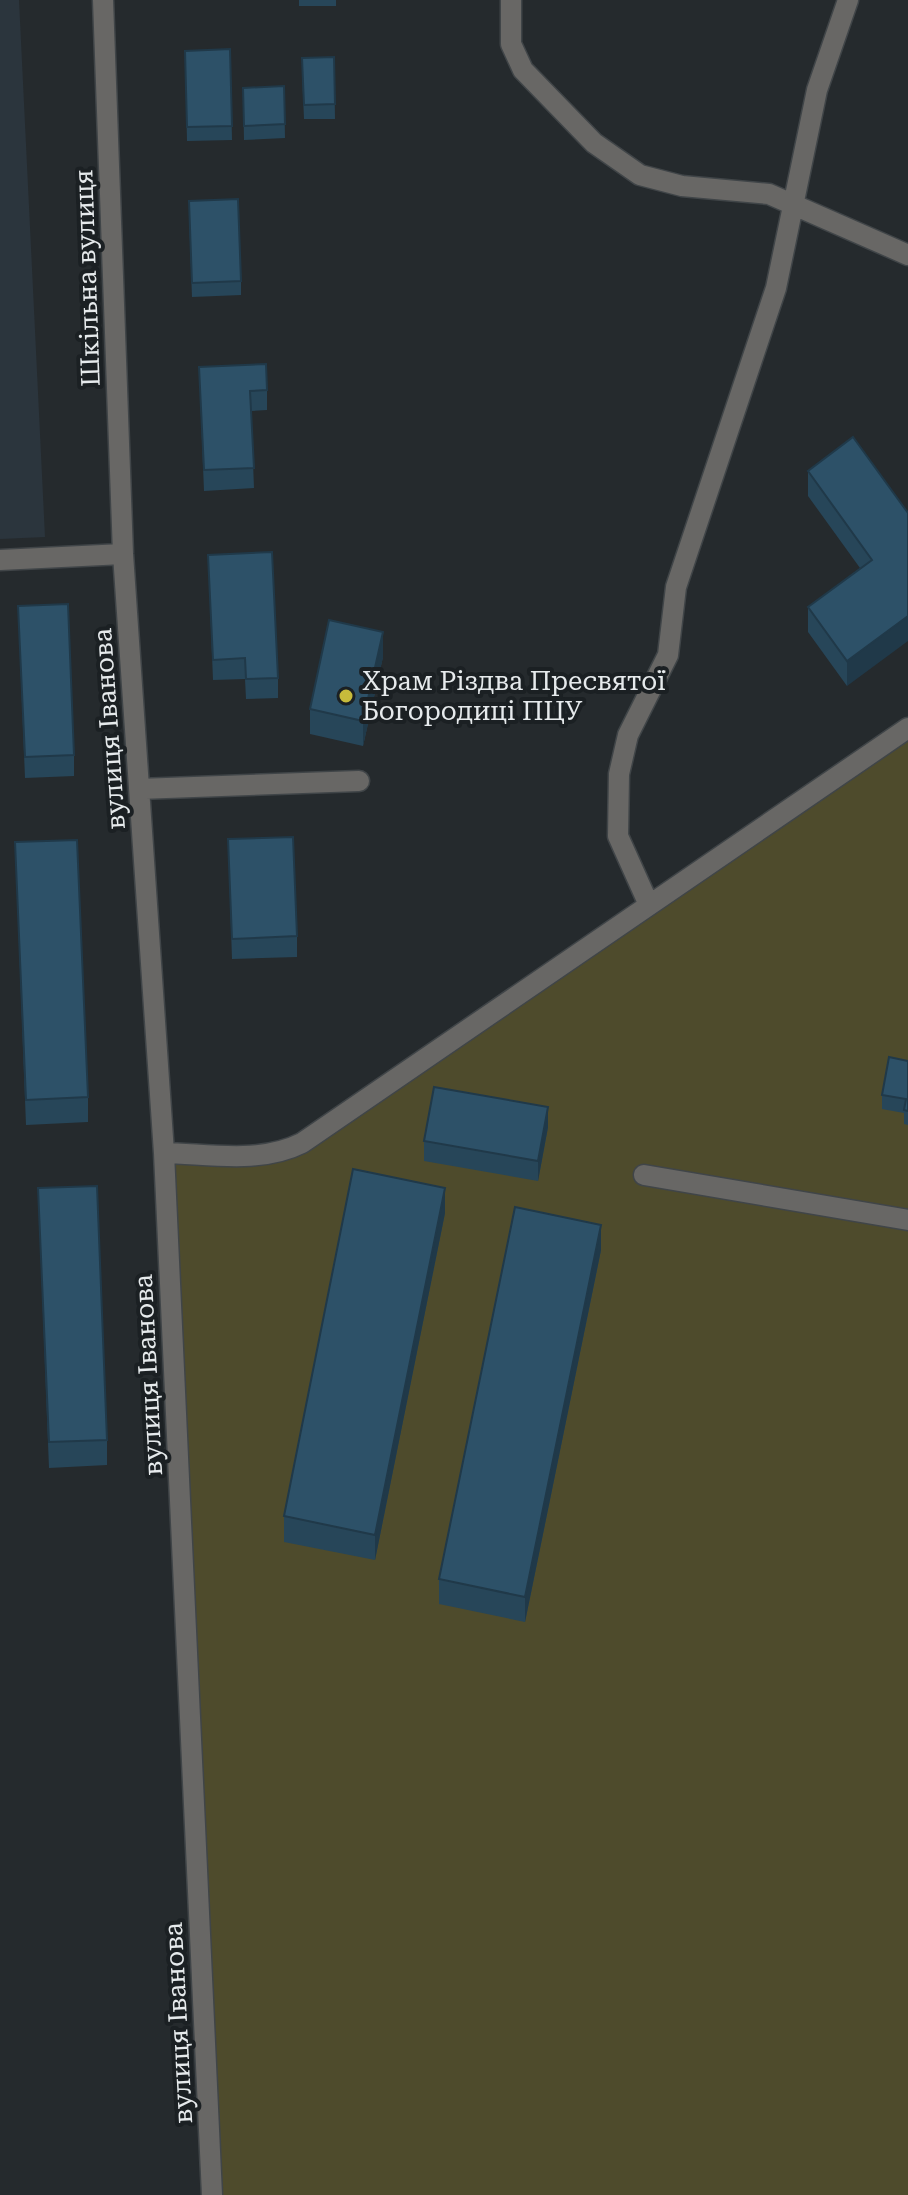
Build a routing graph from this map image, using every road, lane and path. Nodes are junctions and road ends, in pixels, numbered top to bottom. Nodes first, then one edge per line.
1 (103, 0) edge
2 (511, 0) edge
3 (848, 0) edge
4 (795, 204) junction
5 (908, 255) edge
6 (123, 554) junction
7 (0, 560) edge
8 (908, 728) edge
9 (359, 781) dead end
10 (139, 789) junction
11 (649, 905) junction
12 (164, 1153) junction
13 (644, 1175) dead end
14 (908, 1220) edge
15 (212, 2195) edge

1 - 6 street, Шкільна вулиця
2 - 4 street
3 - 4 street
4 - 5 street
4 - 11 street
6 - 7 street
6 - 10 street, вулиця Іванова
8 - 11 street
9 - 10 street
10 - 12 street, вулиця Іванова
11 - 12 street
12 - 15 street, вулиця Іванова
13 - 14 street

